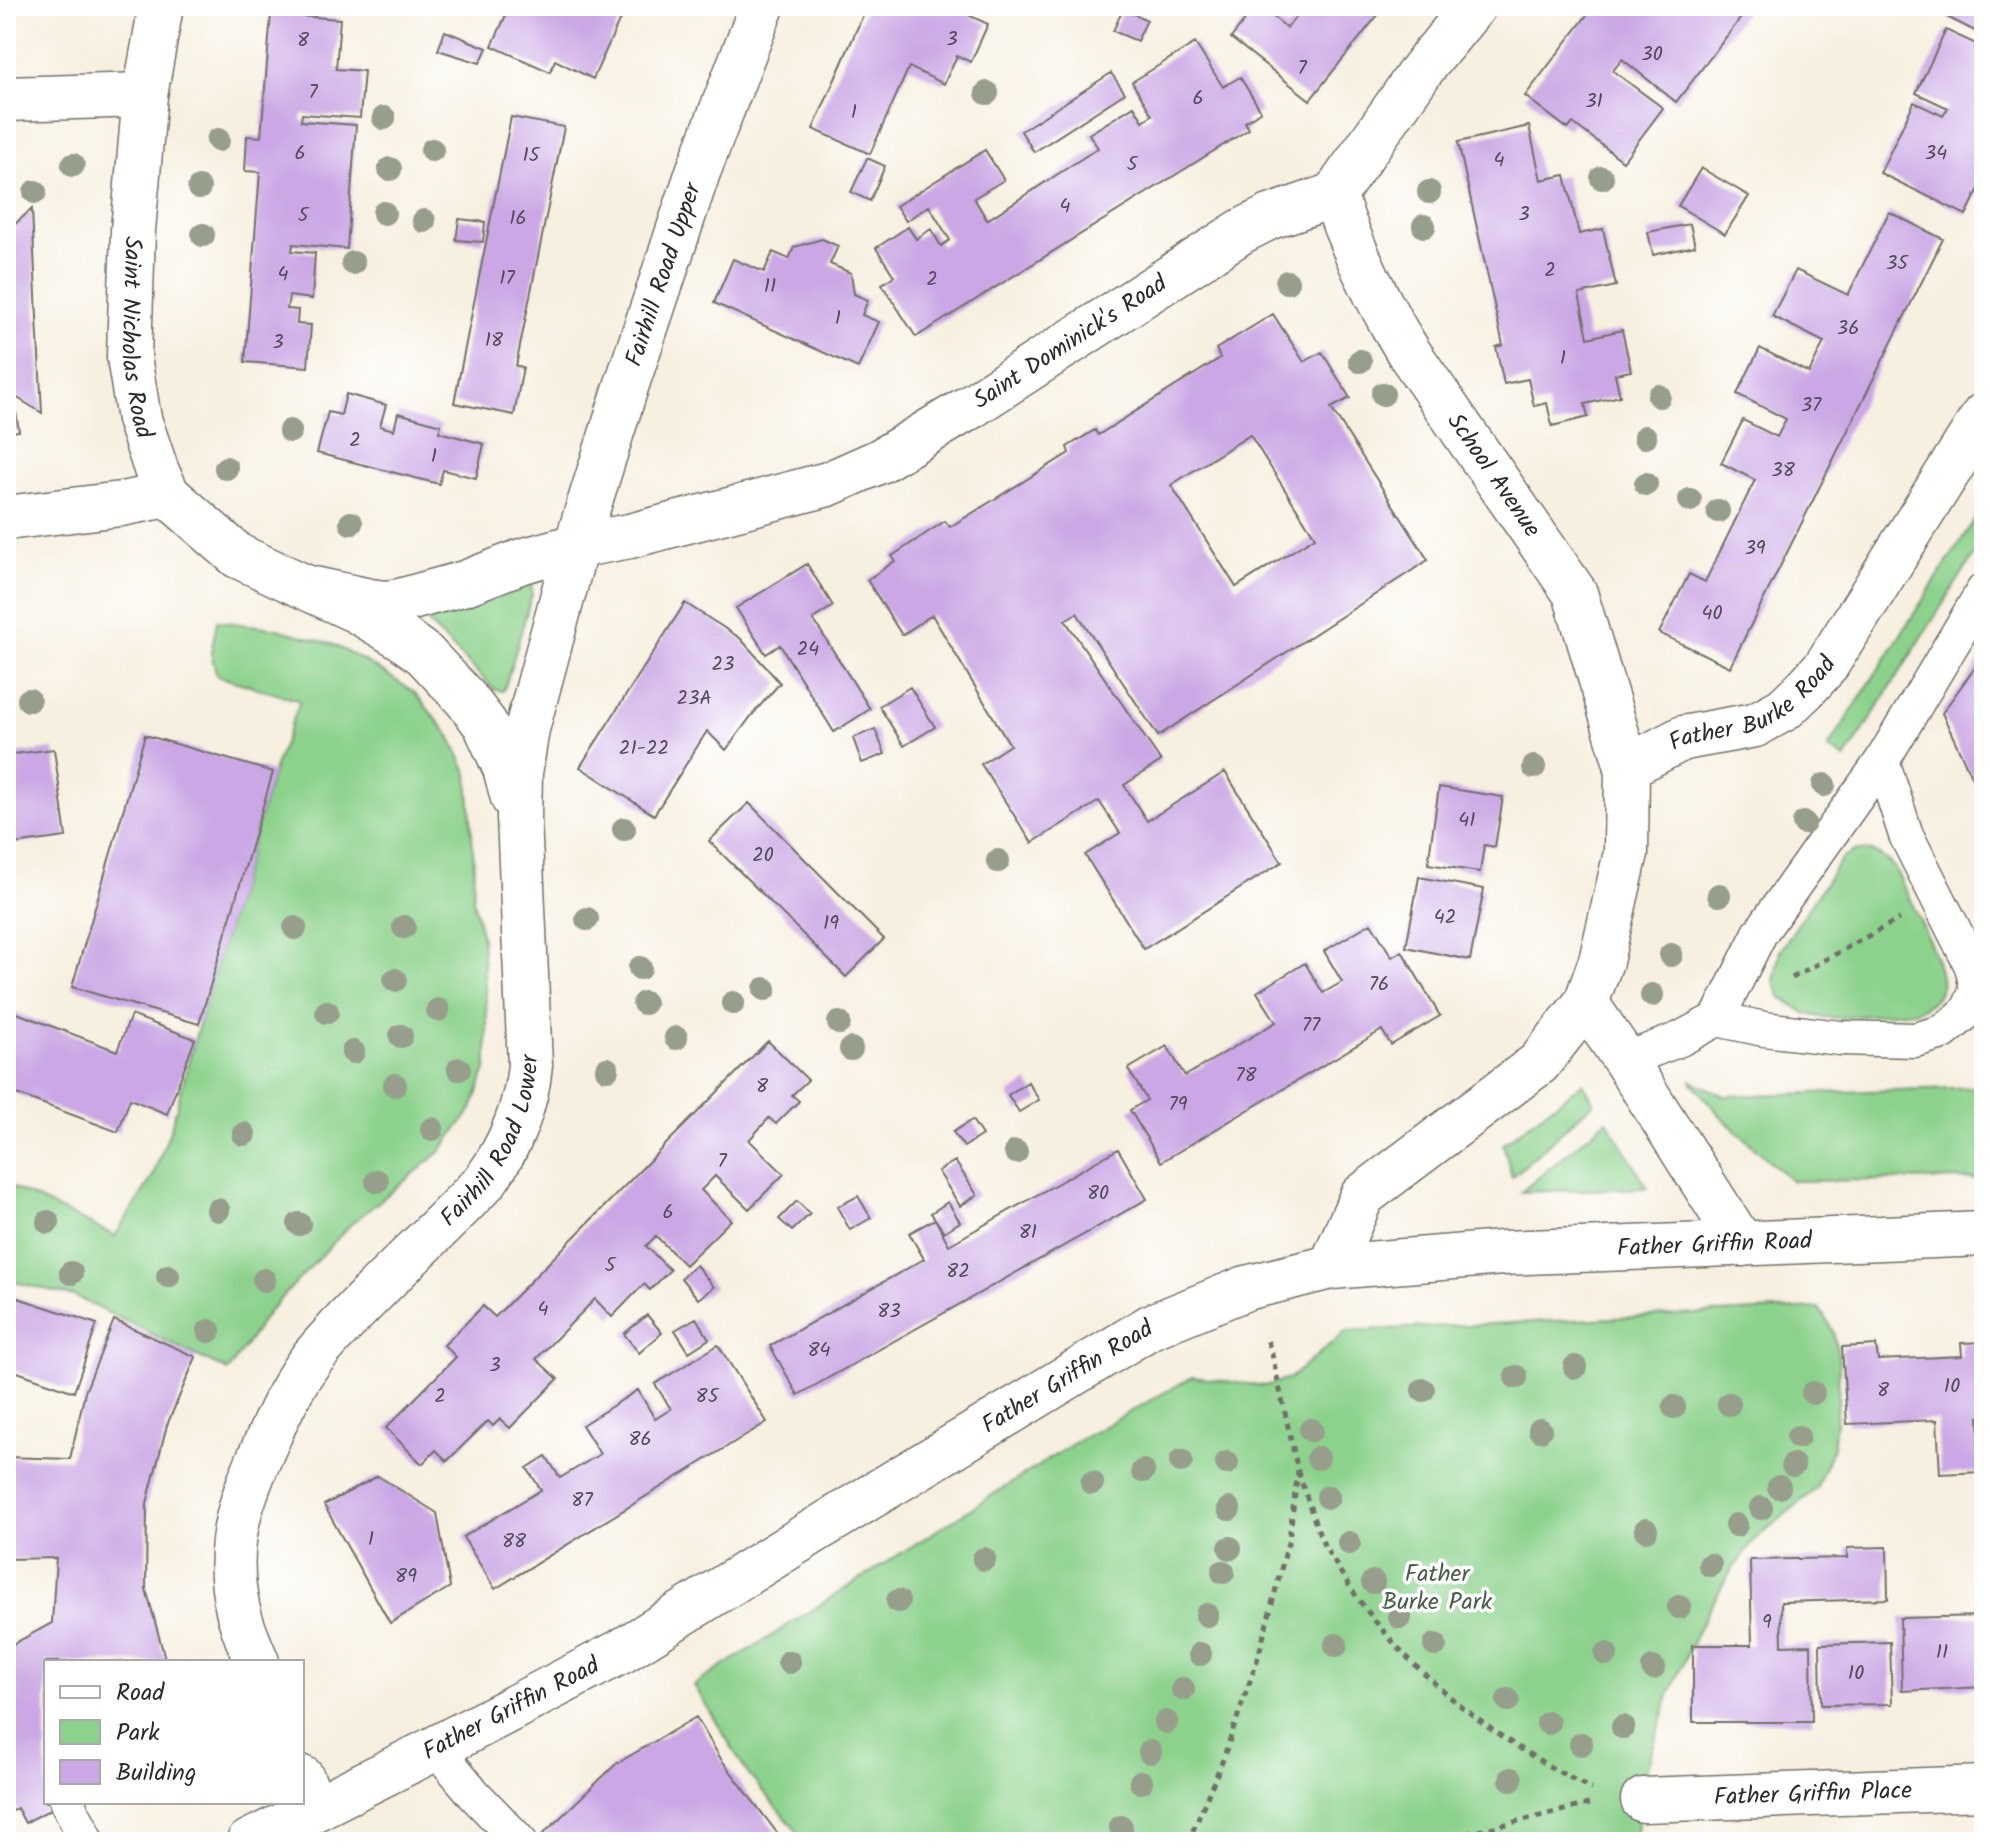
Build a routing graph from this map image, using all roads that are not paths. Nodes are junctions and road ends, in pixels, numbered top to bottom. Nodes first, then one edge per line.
1 (161, 6) edge
2 (762, 6) edge
3 (1474, 6) edge
4 (145, 95) junction
5 (6, 99) edge
6 (1334, 195) junction
7 (1984, 415) edge
8 (168, 495) junction
9 (6, 518) edge
10 (576, 546) junction
11 (309, 588) junction
12 (1984, 590) edge
13 (1882, 761) junction
14 (1627, 767) junction
15 (519, 818) junction
16 (1586, 1003) junction
17 (1717, 1019) junction
18 (1625, 1060) junction
19 (1984, 1234) edge
20 (1742, 1244) junction
21 (1331, 1267) junction
22 (256, 1660) edge
23 (436, 1748) junction
24 (1984, 1788) edge
25 (308, 1793) edge
26 (1626, 1799) road end
27 (68, 1804) edge
28 (295, 1804) edge
29 (88, 1842) edge
30 (249, 1842) edge
31 (520, 1842) edge

1 - 4 street, Saint Nicholas Road
2 - 10 street, Fairhill Road Upper
3 - 6 street
4 - 5 street
4 - 8 street, Saint Nicholas Road
6 - 10 street, Saint Dominick's Road
6 - 14 street, School Avenue
7 - 14 street, Father Burke Road
8 - 9 street
8 - 11 street, Saint Nicholas Road
10 - 11 street, Saint Nicholas Road
10 - 15 street, Fairhill Road Lower
11 - 15 street, Saint Nicholas Road
12 - 13 lane
13 - 17 lane
13 - 17 lane
14 - 16 street
15 - 22 street, Fairhill Road Lower
16 - 18 street
16 - 21 street
17 - 18 lane
18 - 20 street
19 - 20 street, Father Griffin Road
20 - 21 street, Father Griffin Road
21 - 23 street, Father Griffin Road
23 - 25 street, Father Griffin Road
23 - 31 lane
24 - 26 street, Father Griffin Place
27 - 29 lane
28 - 30 street, Father Griffin Road

